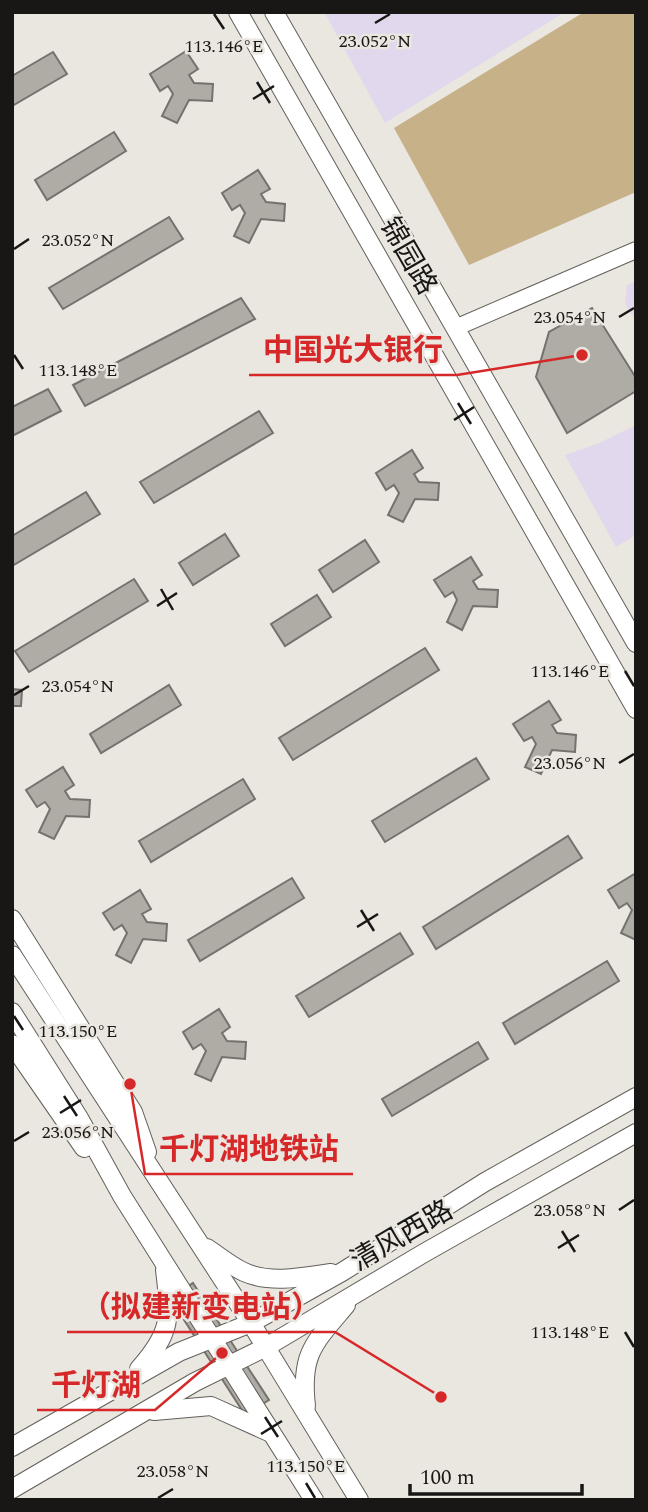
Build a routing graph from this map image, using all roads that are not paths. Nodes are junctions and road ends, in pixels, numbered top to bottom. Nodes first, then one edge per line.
1 (239, 12) edge
2 (274, 12) edge
3 (636, 250) edge
4 (455, 328) junction
5 (636, 643) edge
6 (636, 709) edge
7 (12, 919) edge
8 (12, 955) edge
9 (12, 1012) edge
10 (12, 1044) edge
11 (636, 1097) edge
12 (636, 1133) edge
13 (156, 1178) junction
14 (122, 1196) junction
15 (200, 1243) junction
16 (164, 1263) junction
17 (342, 1272) junction
18 (356, 1293) junction
19 (251, 1323) junction
20 (212, 1339) junction
21 (266, 1347) junction
22 (228, 1366) junction
23 (132, 1377) junction
24 (147, 1412) junction
25 (306, 1413) junction
26 (271, 1433) junction
27 (12, 1447) edge
28 (12, 1489) edge
29 (314, 1500) edge
30 (359, 1500) edge

1 - 6 main road, 锦园路
2 - 4 main road
3 - 4 street
4 - 5 main road
7 - 13 main road
8 - 13 main road
9 - 14 main road
10 - 14 main road
11 - 17 main road, 清风西路
12 - 18 main road, 清风西路
13 - 15 main road
14 - 16 main road
15 - 17 main road
15 - 19 main road
16 - 20 main road
16 - 23 main road
17 - 19 main road, 清风西路
18 - 21 main road, 清风西路
18 - 25 main road
19 - 20 main road, 清风西路
19 - 21 main road
20 - 22 main road
20 - 23 main road, 清风西路
21 - 22 main road, 清风西路
21 - 25 main road
22 - 24 main road, 清风西路
22 - 26 main road
23 - 27 main road, 清风西路
24 - 26 main road
24 - 28 main road, 清风西路
25 - 30 main road
26 - 29 main road

